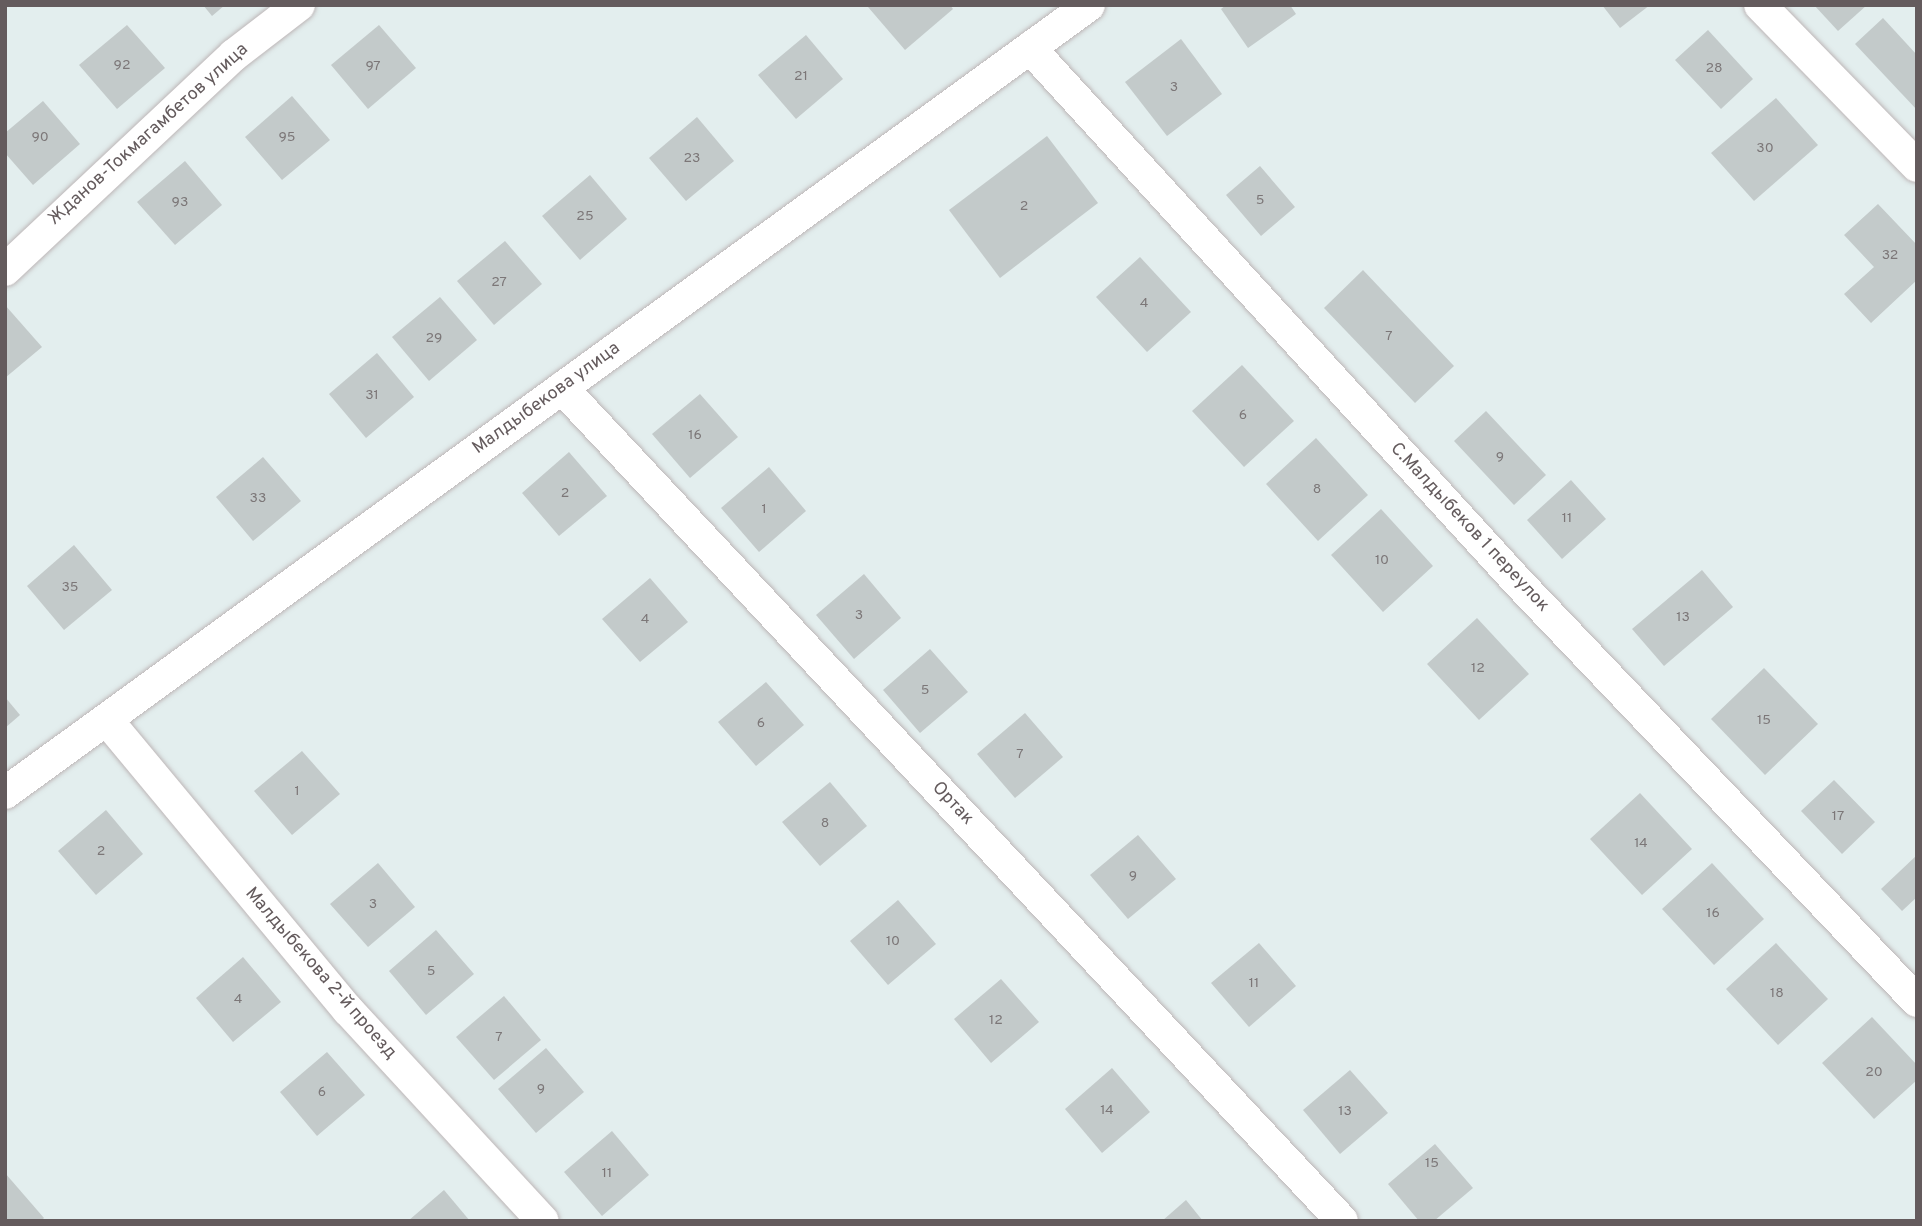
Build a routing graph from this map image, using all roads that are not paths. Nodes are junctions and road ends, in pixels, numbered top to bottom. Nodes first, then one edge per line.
1 (299, 5) edge
2 (1088, 5) edge
3 (1760, 5) edge
4 (1030, 48) junction
5 (1917, 166) edge
6 (5, 270) edge
7 (562, 388) junction
8 (107, 720) junction
9 (5, 793) edge
10 (1917, 1001) edge
11 (543, 1221) edge
12 (1342, 1221) edge

1 - 6 street, Жданов-Токмагамбетов улица
2 - 4 street, Малдыбекова улица
3 - 5 street
4 - 7 street, Малдыбекова улица
4 - 10 street, С.Малдыбеков 1 переулок
7 - 8 street, Малдыбекова улица
7 - 12 street, Ортак
8 - 9 street, Малдыбекова улица
8 - 11 street, Малдыбекова 2-й проезд

